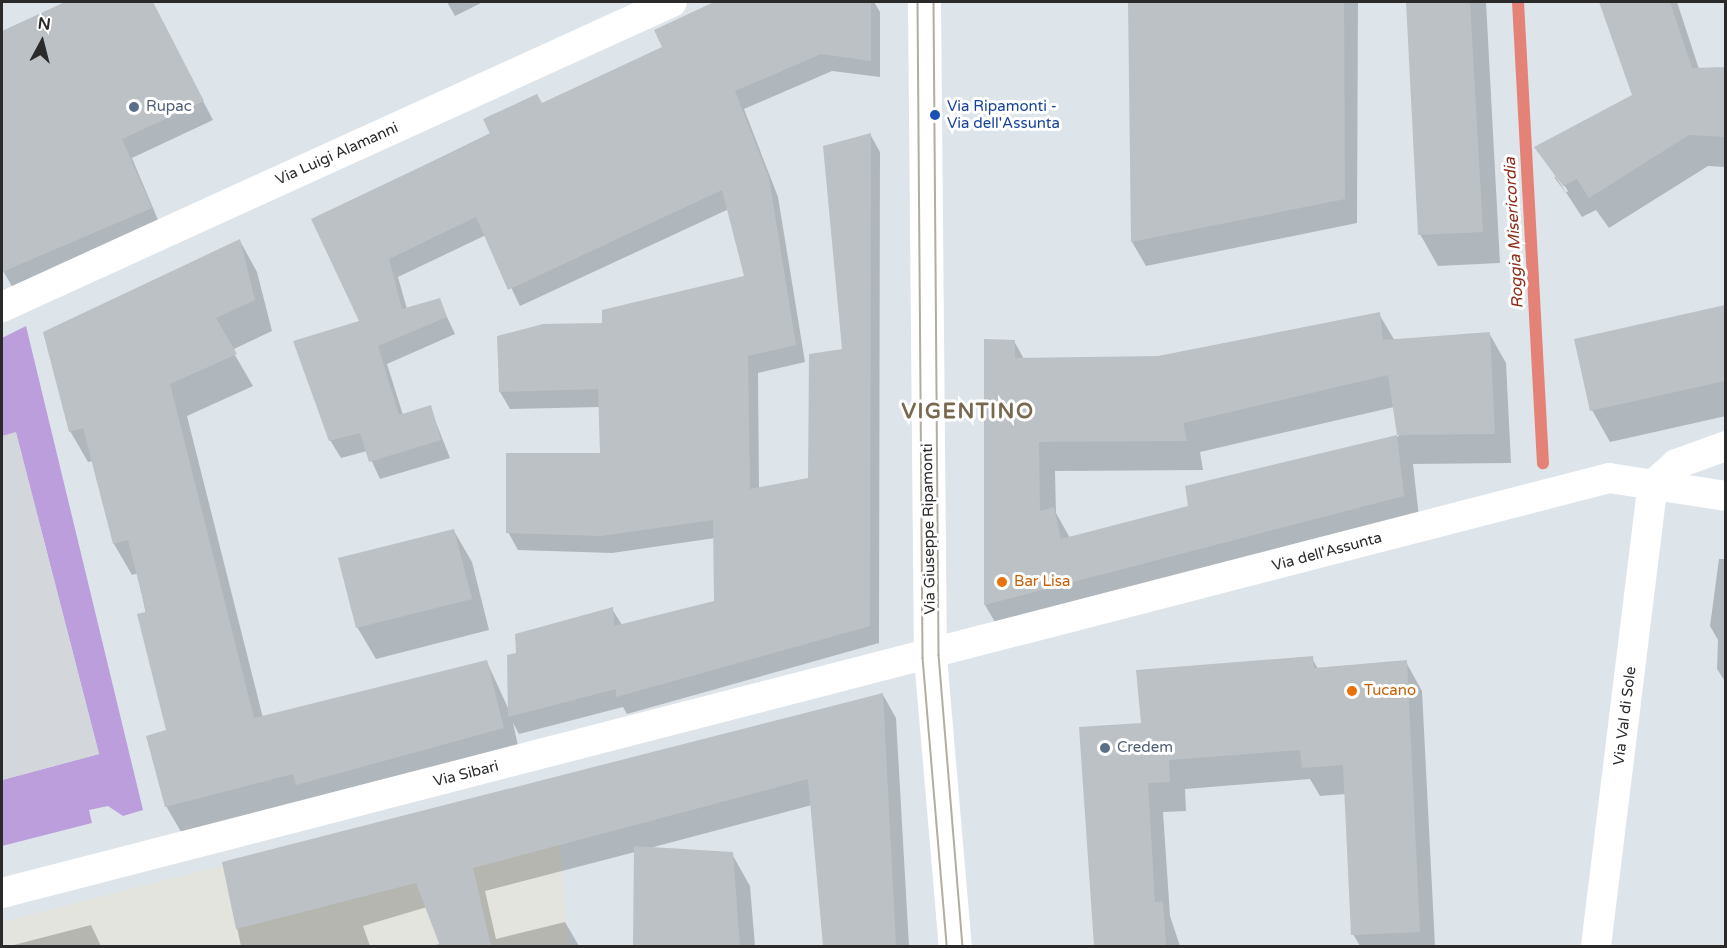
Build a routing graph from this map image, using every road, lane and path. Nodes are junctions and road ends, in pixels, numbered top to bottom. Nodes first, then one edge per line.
1 (672, 2) edge
2 (924, 2) edge
3 (2, 307) edge
4 (1725, 446) edge
5 (1653, 485) junction
6 (1725, 496) edge
7 (930, 657) junction
8 (2, 893) edge
9 (955, 946) edge
10 (1596, 946) edge

1 - 3 street, Via Luigi Alamanni
2 - 7 street, Via Giuseppe Ripamonti
4 - 5 street
5 - 6 street, Via dell'Assunta
5 - 7 street, Via dell'Assunta
5 - 10 street, Via Val di Sole
7 - 8 street, Via Sibari
7 - 9 street, Via Giuseppe Ripamonti

